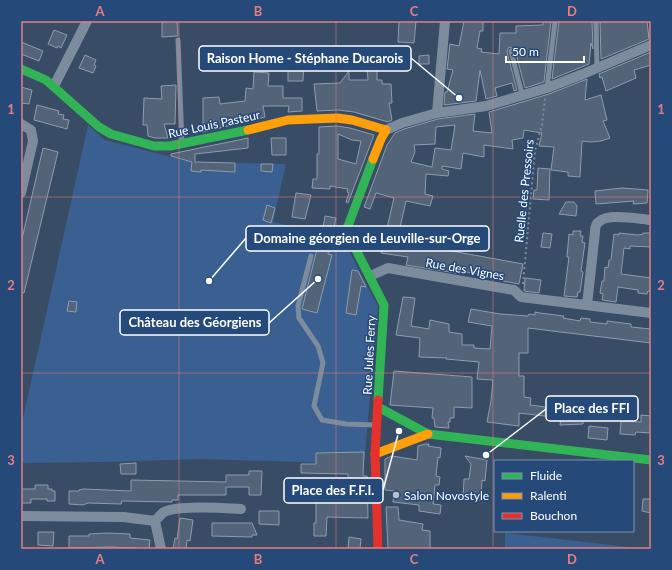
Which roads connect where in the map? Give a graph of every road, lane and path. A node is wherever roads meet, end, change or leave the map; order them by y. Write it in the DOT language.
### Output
graph roads {
  1 [pos="87,21"];
  2 [pos="445,21"];
  3 [pos="596,21"];
  4 [pos="555,22"];
  5 [pos="178,40"];
  6 [pos="651,45"];
  7 [pos="511,51"];
  8 [pos="597,68"];
  9 [pos="21,69"];
  10 [pos="54,86"];
  11 [pos="547,88"];
  12 [pos="522,94"];
  13 [pos="437,113"];
  14 [pos="21,124"];
  15 [pos="386,130"];
  16 [pos="182,144"];
  17 [pos="21,193"];
  18 [pos="651,220"];
  19 [pos="311,256"];
  20 [pos="370,276"];
  21 [pos="521,298"];
  22 [pos="587,305"];
  23 [pos="651,313"];
  24 [pos="378,407"];
  25 [pos="377,425"];
  26 [pos="428,434"];
  27 [pos="375,454"];
  28 [pos="651,460"];
  29 [pos="240,509"];
  30 [pos="21,516"];
  31 [pos="155,521"];
  32 [pos="161,549"];
  33 [pos="378,549"];
  1 -- 10 [label="street"];
  2 -- 13 [label="street"];
  3 -- 8 [label="lane"];
  4 -- 11 [label="lane"];
  5 -- 16 [label="lane"];
  6 -- 8 [label="street"];
  7 -- 12 [label="lane"];
  8 -- 11 [label="street"];
  9 -- 10 [label="street, Rue Louis Pasteur"];
  10 -- 16 [label="street, Rue Louis Pasteur"];
  11 -- 12 [label="street"];
  11 -- 21 [label="path, Ruelle des Pressoirs"];
  12 -- 13 [label="street"];
  13 -- 15 [label="street"];
  14 -- 17 [label="street"];
  15 -- 16 [label="street, Rue Louis Pasteur"];
  15 -- 20 [label="street, Rue Jules Ferry"];
  18 -- 22 [label="street"];
  19 -- 25 [label="lane"];
  20 -- 21 [label="street, Rue des Vignes"];
  20 -- 24 [label="street, Rue Jules Ferry"];
  21 -- 22 [label="street, Rue des Vignes"];
  22 -- 23 [label="street, Rue des Vignes"];
  24 -- 25 [label="street, Rue Jules Ferry"];
  24 -- 26 [label="street"];
  25 -- 27 [label="street, Rue Jules Ferry"];
  26 -- 27 [label="street"];
  26 -- 28 [label="street"];
  27 -- 33 [label="street, Rue Jules Ferry"];
  29 -- 31 [label="street"];
  30 -- 31 [label="street"];
  31 -- 32 [label="street"];
}
